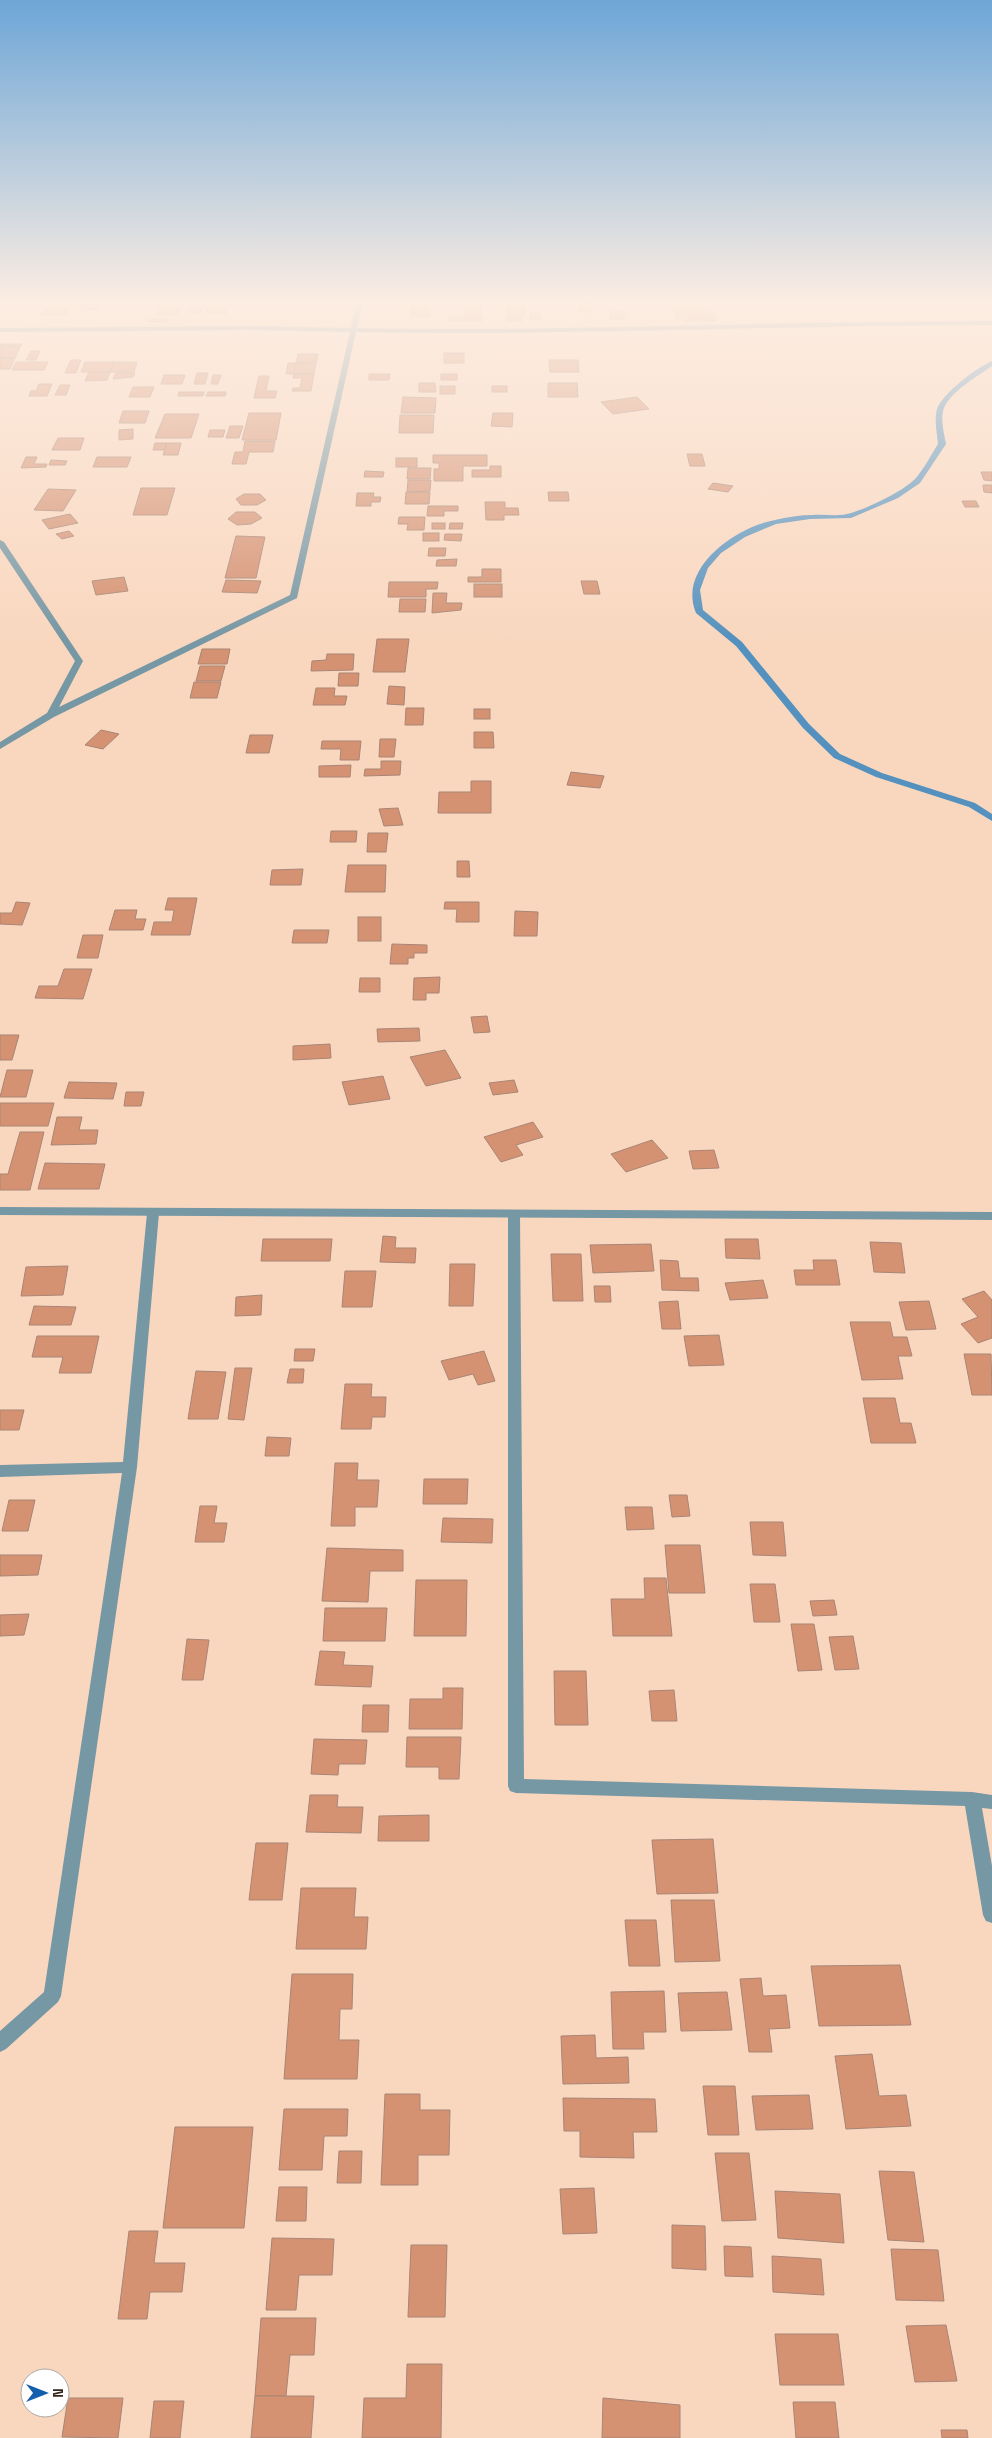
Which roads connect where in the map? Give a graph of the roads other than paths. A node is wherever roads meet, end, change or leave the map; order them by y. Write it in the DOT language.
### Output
graph roads {
  1 [pos="334,414"];
  2 [pos="0,542"];
  3 [pos="51,715"];
  4 [pos="0,746"];
  5 [pos="0,1211"];
  6 [pos="153,1213"];
  7 [pos="514,1214"];
  8 [pos="992,1216"];
  9 [pos="130,1468"];
  10 [pos="0,1471"];
  11 [pos="972,1799"];
  12 [pos="992,1802"];
  13 [pos="992,1915"];
  14 [pos="0,2043"];
  1 -- 3 [label="street"];
  2 -- 3 [label="street"];
  3 -- 4 [label="street"];
  5 -- 6 [label="street"];
  6 -- 7 [label="street"];
  6 -- 9 [label="street"];
  7 -- 8 [label="street"];
  7 -- 11 [label="street"];
  9 -- 10 [label="street"];
  9 -- 14 [label="street"];
  11 -- 12 [label="street"];
  11 -- 13 [label="street"];
}
